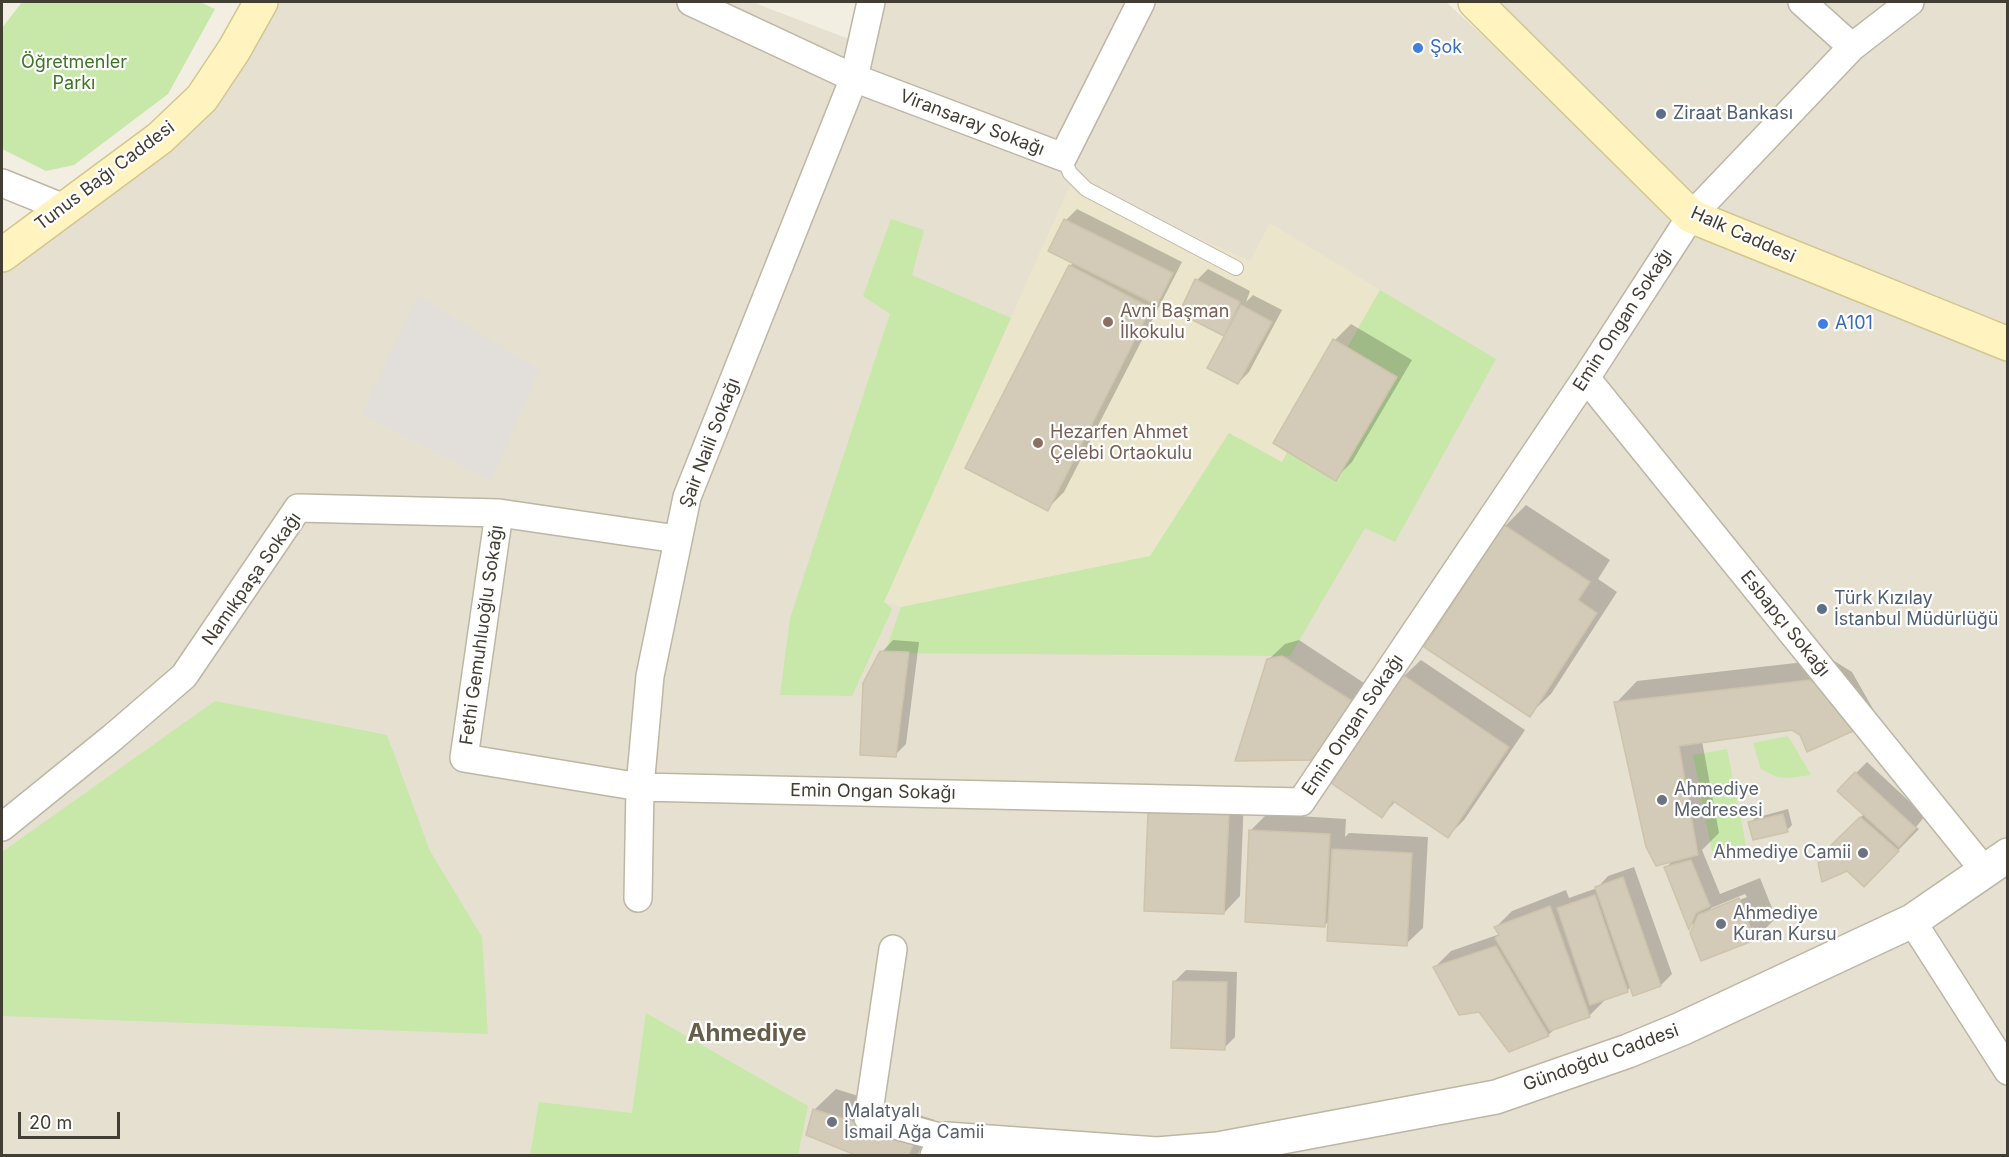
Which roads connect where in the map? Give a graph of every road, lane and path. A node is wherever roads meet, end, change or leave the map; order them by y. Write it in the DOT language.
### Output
graph roads {
  1 [pos="261,2"];
  2 [pos="691,2"];
  3 [pos="871,2"];
  4 [pos="1141,2"];
  5 [pos="1475,2"];
  6 [pos="1802,2"];
  7 [pos="1910,2"];
  8 [pos="1852,47"];
  9 [pos="854,78"];
  10 [pos="1063,157"];
  11 [pos="2,183"];
  12 [pos="64,208"];
  13 [pos="1691,216"];
  14 [pos="2,255"];
  15 [pos="1236,268"];
  16 [pos="2007,344"];
  17 [pos="1586,378"];
  18 [pos="499,513"];
  19 [pos="677,539"];
  20 [pos="640,787"];
  21 [pos="2,827"];
  22 [pos="1996,862"];
  23 [pos="638,898"];
  24 [pos="1912,921"];
  25 [pos="893,949"];
  26 [pos="2007,1071"];
  27 [pos="942,1147"];
  28 [pos="1157,1155"];
  1 -- 12 [label="main road, Tunus Bağı Caddesi"];
  2 -- 9 [label="street, Viransaray Sokağı"];
  3 -- 9 [label="street, Şair Naili Sokağı"];
  4 -- 10 [label="street, Viransaray Sokağı"];
  5 -- 13 [label="main road, Halk Caddesi"];
  6 -- 8 [label="street"];
  7 -- 8 [label="street, Emin Ongan Sokağı"];
  8 -- 13 [label="street, Emin Ongan Sokağı"];
  9 -- 10 [label="street, Viransaray Sokağı"];
  9 -- 19 [label="street, Şair Naili Sokağı"];
  10 -- 15 [label="lane"];
  11 -- 12 [label="street"];
  12 -- 14 [label="main road, Tunus Bağı Caddesi"];
  13 -- 16 [label="main road, Halk Caddesi"];
  13 -- 17 [label="street, Emin Ongan Sokağı"];
  17 -- 20 [label="street, Emin Ongan Sokağı"];
  17 -- 22 [label="street, Esbapçı Sokağı"];
  18 -- 19 [label="street, Namıkpaşa Sokağı"];
  18 -- 20 [label="street, Fethi Gemuhluoğlu Sokağı"];
  18 -- 21 [label="street, Namıkpaşa Sokağı"];
  19 -- 20 [label="street, Şair Naili Sokağı"];
  20 -- 23 [label="street, Şair Naili Sokağı"];
  22 -- 24 [label="street, Gündoğdu Caddesi"];
  24 -- 26 [label="street"];
  24 -- 28 [label="street, Gündoğdu Caddesi"];
  25 -- 27 [label="street"];
  27 -- 28 [label="street"];
}
